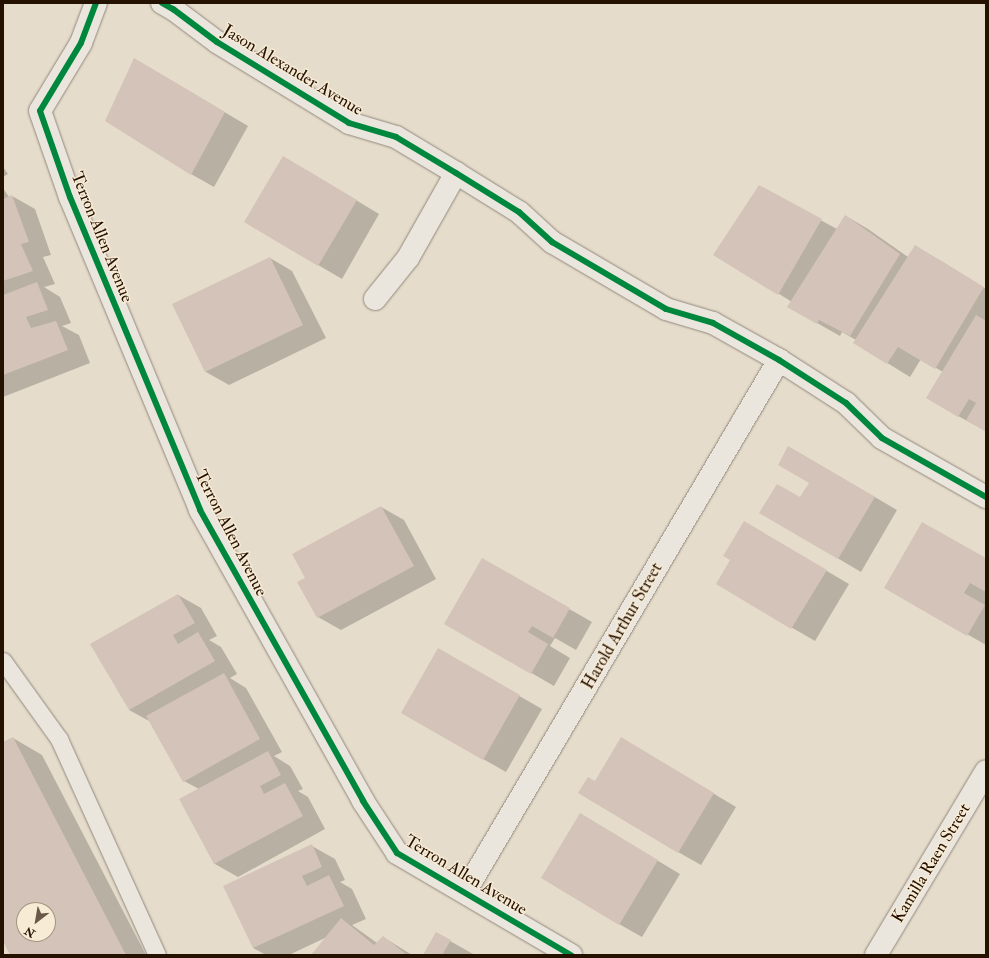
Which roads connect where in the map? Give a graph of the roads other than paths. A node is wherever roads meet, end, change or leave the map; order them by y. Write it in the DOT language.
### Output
graph roads {
  1 [pos="96,3"];
  2 [pos="162,3"];
  3 [pos="456,173"];
  4 [pos="375,299"];
  5 [pos="779,360"];
  6 [pos="986,497"];
  7 [pos="3,661"];
  8 [pos="986,772"];
  9 [pos="465,892"];
  10 [pos="157,955"];
  11 [pos="571,955"];
  12 [pos="876,955"];
  1 -- 9 [label="street, Terron Allen Avenue"];
  2 -- 3 [label="street, Jason Alexander Avenue"];
  3 -- 4 [label="street"];
  3 -- 5 [label="street, Jason Alexander Avenue"];
  5 -- 6 [label="street, Jason Alexander Avenue"];
  5 -- 9 [label="street, Harold Arthur Street"];
  7 -- 10 [label="lane"];
  8 -- 12 [label="street, Kamilla Raen Street"];
  9 -- 11 [label="street, Terron Allen Avenue"];
}
